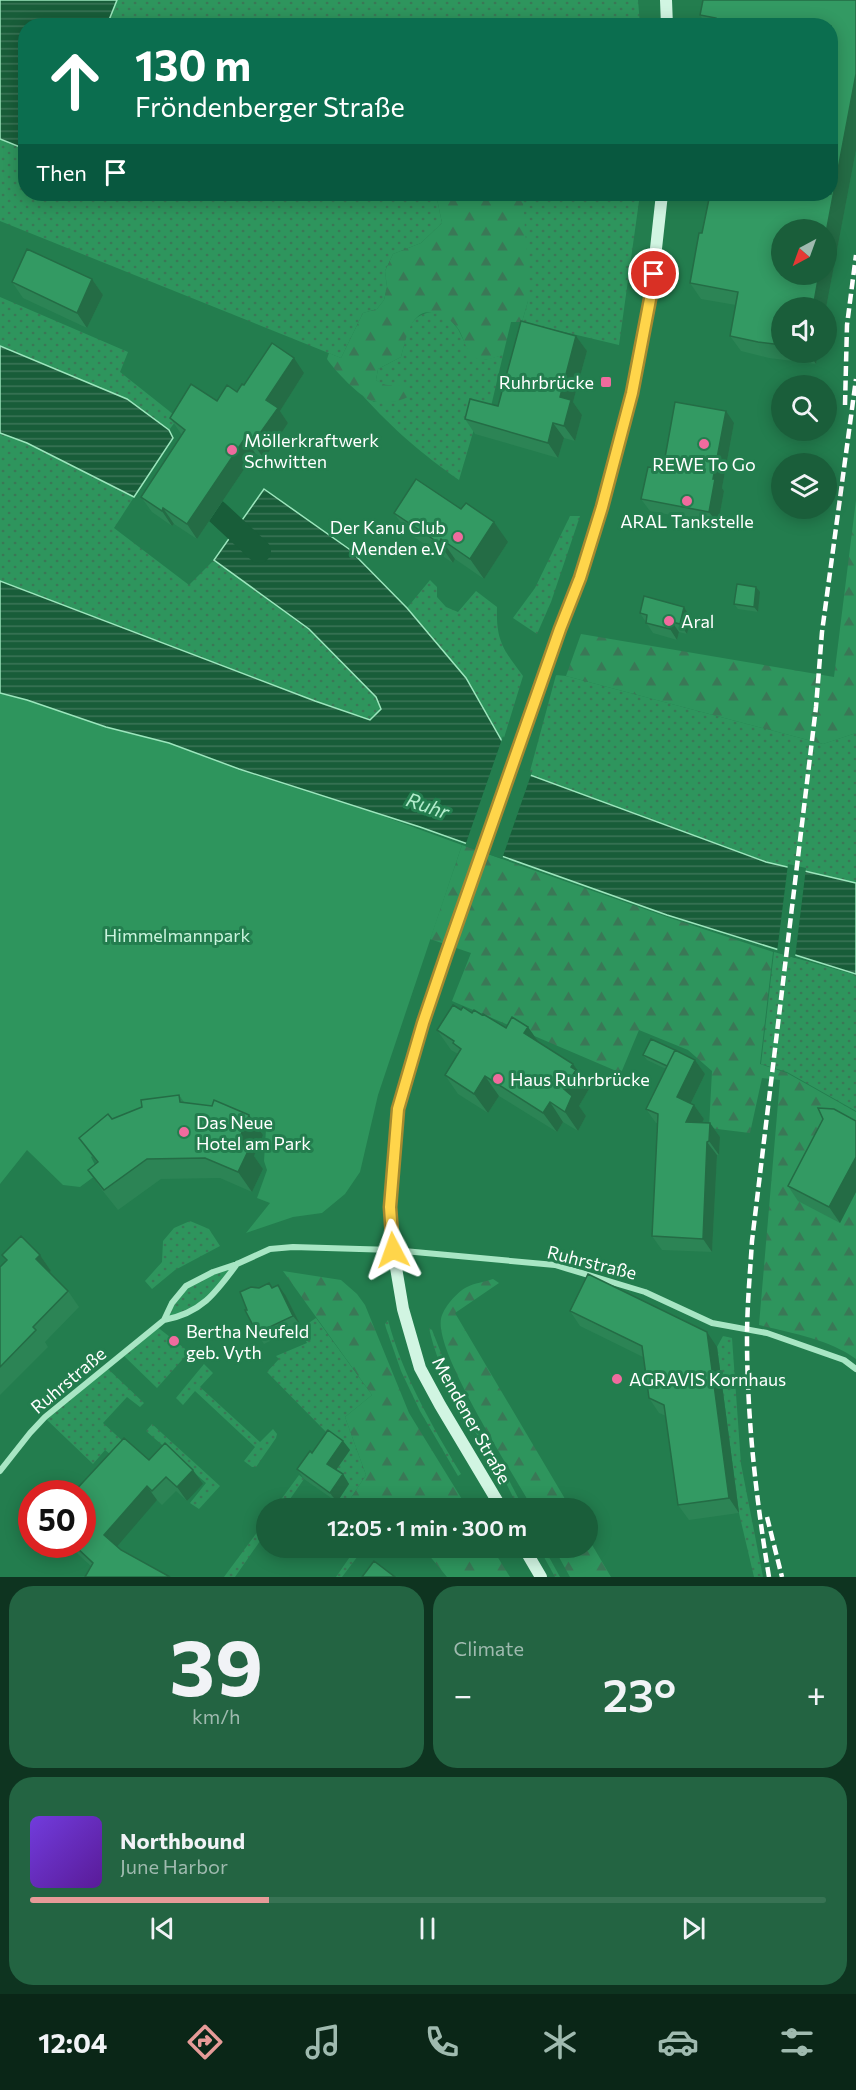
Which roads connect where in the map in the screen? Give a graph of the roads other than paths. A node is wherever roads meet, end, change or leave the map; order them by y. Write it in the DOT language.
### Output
graph roads {
  1 [pos="666,0"];
  2 [pos="667,18"];
  3 [pos="661,201"];
  4 [pos="393,1250"];
  5 [pos="237,1264"];
  6 [pos="164,1320"];
  7 [pos="856,1369"];
  8 [pos="0,1471"];
  9 [pos="495,1498"];
  10 [pos="530,1558"];
  11 [pos="541,1577"];
  1 -- 2 [label="main road"];
  3 -- 4 [label="main road, Mendener Straße"];
  4 -- 5 [label="street, Ruhrstraße"];
  4 -- 7 [label="street, Ruhrstraße"];
  4 -- 9 [label="main road, Mendener Straße"];
  5 -- 6 [label="street, Ruhrstraße"];
  5 -- 6 [label="street, Ruhrstraße"];
  6 -- 8 [label="street, Ruhrstraße"];
  10 -- 11 [label="main road"];
}
